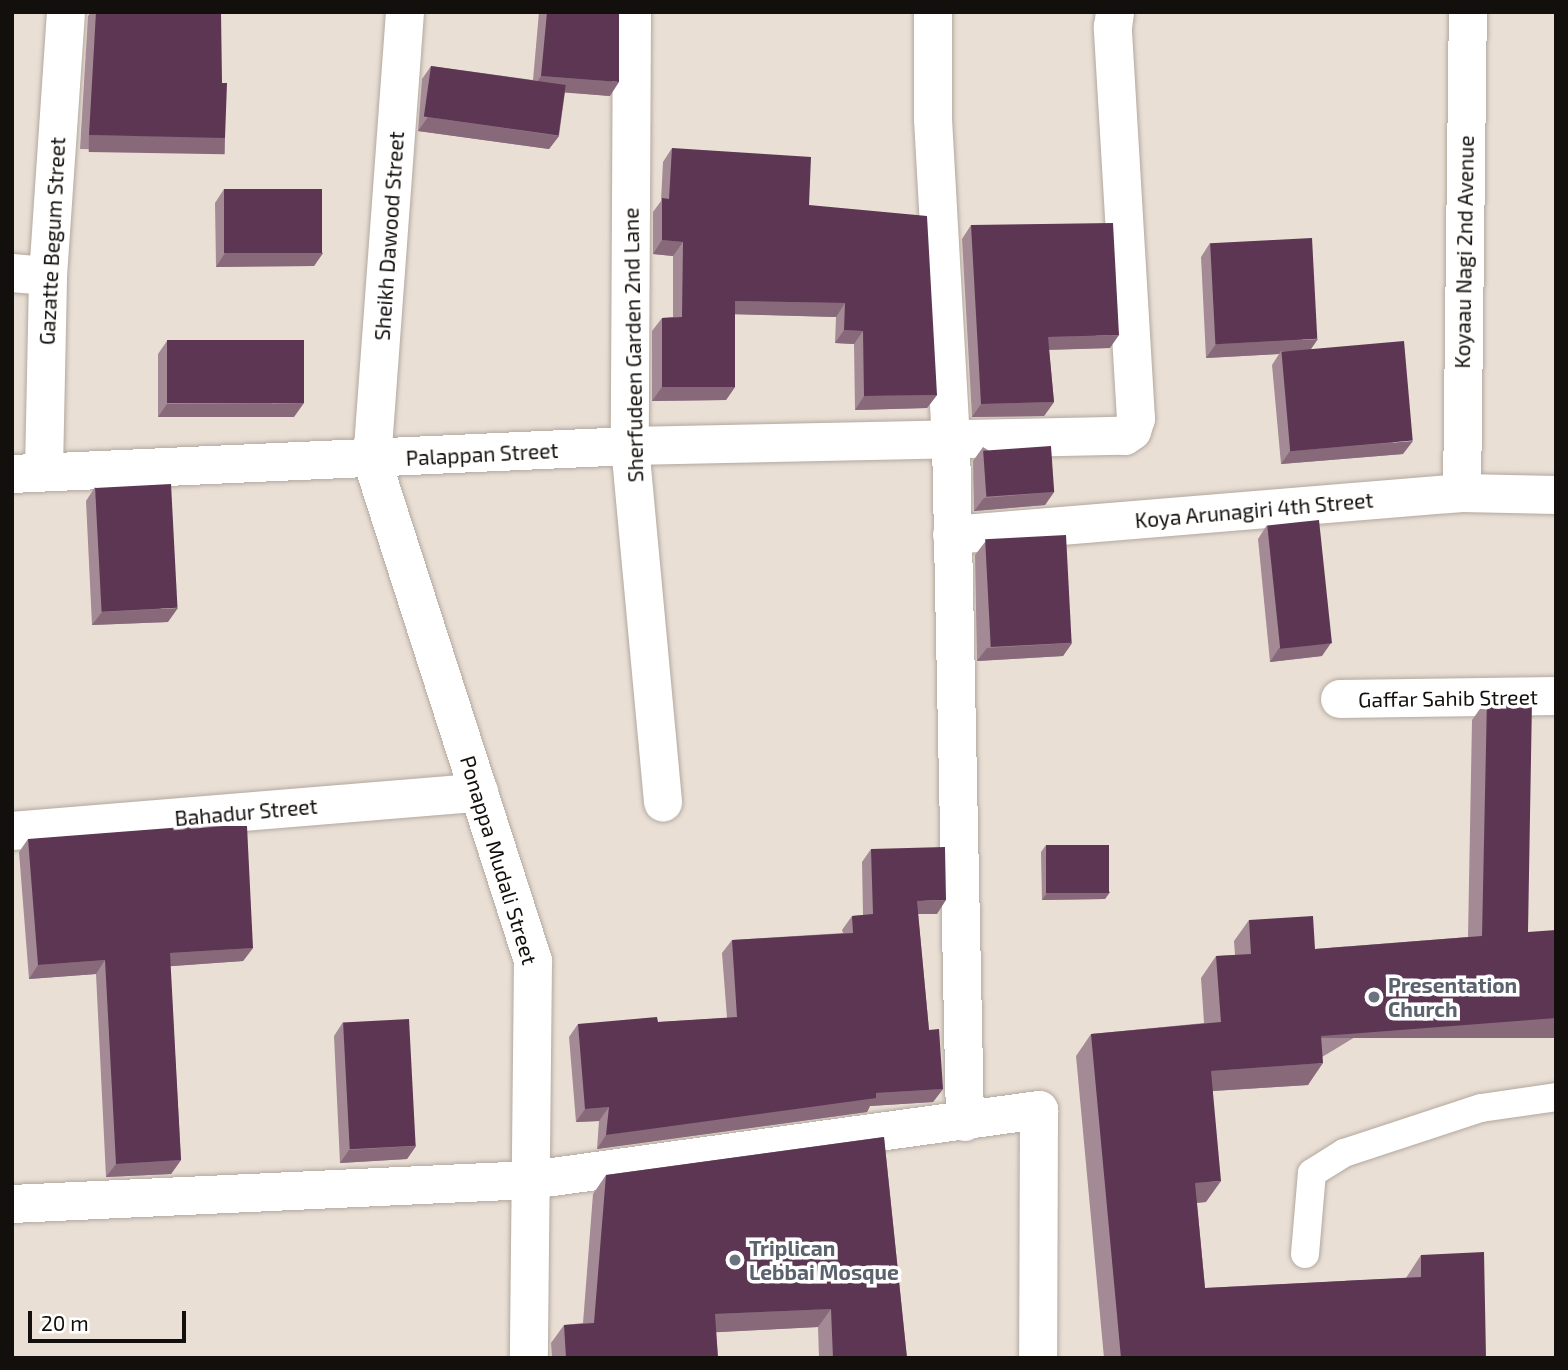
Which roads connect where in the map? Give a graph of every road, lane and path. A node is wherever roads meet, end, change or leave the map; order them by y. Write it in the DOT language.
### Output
graph roads {
  1 [pos="66,12"];
  2 [pos="405,12"];
  3 [pos="632,12"];
  4 [pos="933,12"];
  5 [pos="1115,12"];
  6 [pos="1468,12"];
  7 [pos="30,275"];
  8 [pos="951,440"];
  9 [pos="630,446"];
  10 [pos="372,460"];
  11 [pos="28,472"];
  12 [pos="1462,493"];
  13 [pos="1556,495"];
  14 [pos="952,535"];
  15 [pos="1556,696"];
  16 [pos="1340,699"];
  17 [pos="479,793"];
  18 [pos="663,802"];
  19 [pos="12,831"];
  20 [pos="1556,1097"];
  21 [pos="965,1122"];
  22 [pos="531,1180"];
  23 [pos="12,1204"];
  24 [pos="1305,1254"];
  25 [pos="529,1358"];
  26 [pos="1038,1358"];
  1 -- 7 [label="street, Gazatte Begum Street"];
  2 -- 10 [label="street, Sheikh Dawood Street"];
  3 -- 9 [label="street, Sherfudeen Garden 2nd Lane"];
  4 -- 8 [label="street"];
  5 -- 8 [label="street, Palappan Street"];
  6 -- 12 [label="street, Koyaau Nagi 2nd Avenue"];
  7 -- 11 [label="street, Gazatte Begum Street"];
  8 -- 9 [label="street, Palappan Street"];
  8 -- 14 [label="street"];
  9 -- 10 [label="street, Palappan Street"];
  9 -- 18 [label="street, Sherfudeen Garden 2nd Lane"];
  10 -- 11 [label="street, Palappan Street"];
  10 -- 17 [label="street, Ponappa Mudali Street"];
  12 -- 13 [label="street, Koya Arunagiri 4th Street"];
  12 -- 14 [label="street, Koya Arunagiri 4th Street"];
  14 -- 21 [label="street"];
  15 -- 16 [label="street, Gaffar Sahib Street"];
  17 -- 19 [label="street, Bahadur Street"];
  17 -- 22 [label="street, Ponappa Mudali Street"];
  20 -- 24 [label="lane"];
  21 -- 22 [label="street"];
  21 -- 26 [label="street"];
  22 -- 23 [label="street"];
  22 -- 25 [label="street, Ponappa Mudali Street"];
}
